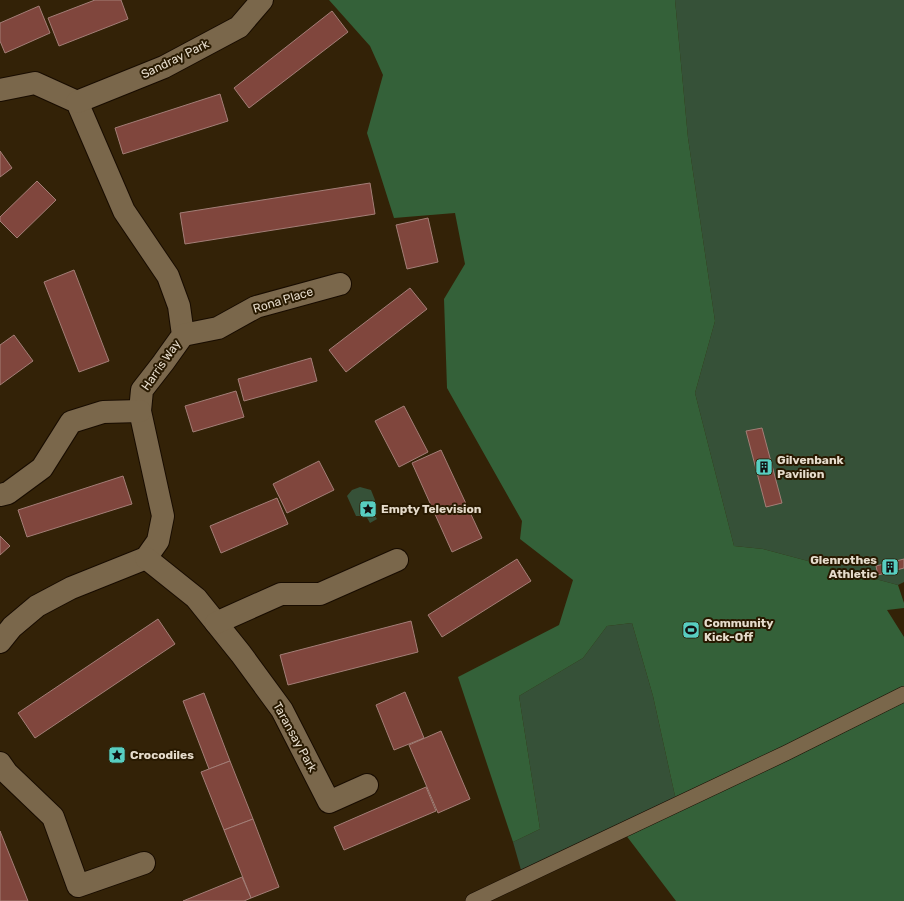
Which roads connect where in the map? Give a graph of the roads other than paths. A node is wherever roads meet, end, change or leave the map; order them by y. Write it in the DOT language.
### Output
graph roads {
  1 [pos="262,0"];
  2 [pos="0,90"];
  3 [pos="77,102"];
  4 [pos="340,284"];
  5 [pos="183,335"];
  6 [pos="140,411"];
  7 [pos="0,495"];
  8 [pos="146,558"];
  9 [pos="397,560"];
  10 [pos="216,623"];
  11 [pos="0,642"];
  12 [pos="904,694"];
  13 [pos="0,763"];
  14 [pos="367,785"];
  15 [pos="144,863"];
  16 [pos="473,901"];
  1 -- 3 [label="street, Sandray Park"];
  2 -- 3 [label="street"];
  3 -- 5 [label="street, Harris Way"];
  4 -- 5 [label="street, Rona Place"];
  5 -- 6 [label="street, Harris Way"];
  6 -- 7 [label="street"];
  6 -- 8 [label="street, Harris Way"];
  8 -- 10 [label="street, Taransay Park"];
  8 -- 11 [label="street"];
  9 -- 10 [label="street"];
  10 -- 14 [label="street, Taransay Park"];
  12 -- 16 [label="lane"];
  13 -- 15 [label="street"];
}
